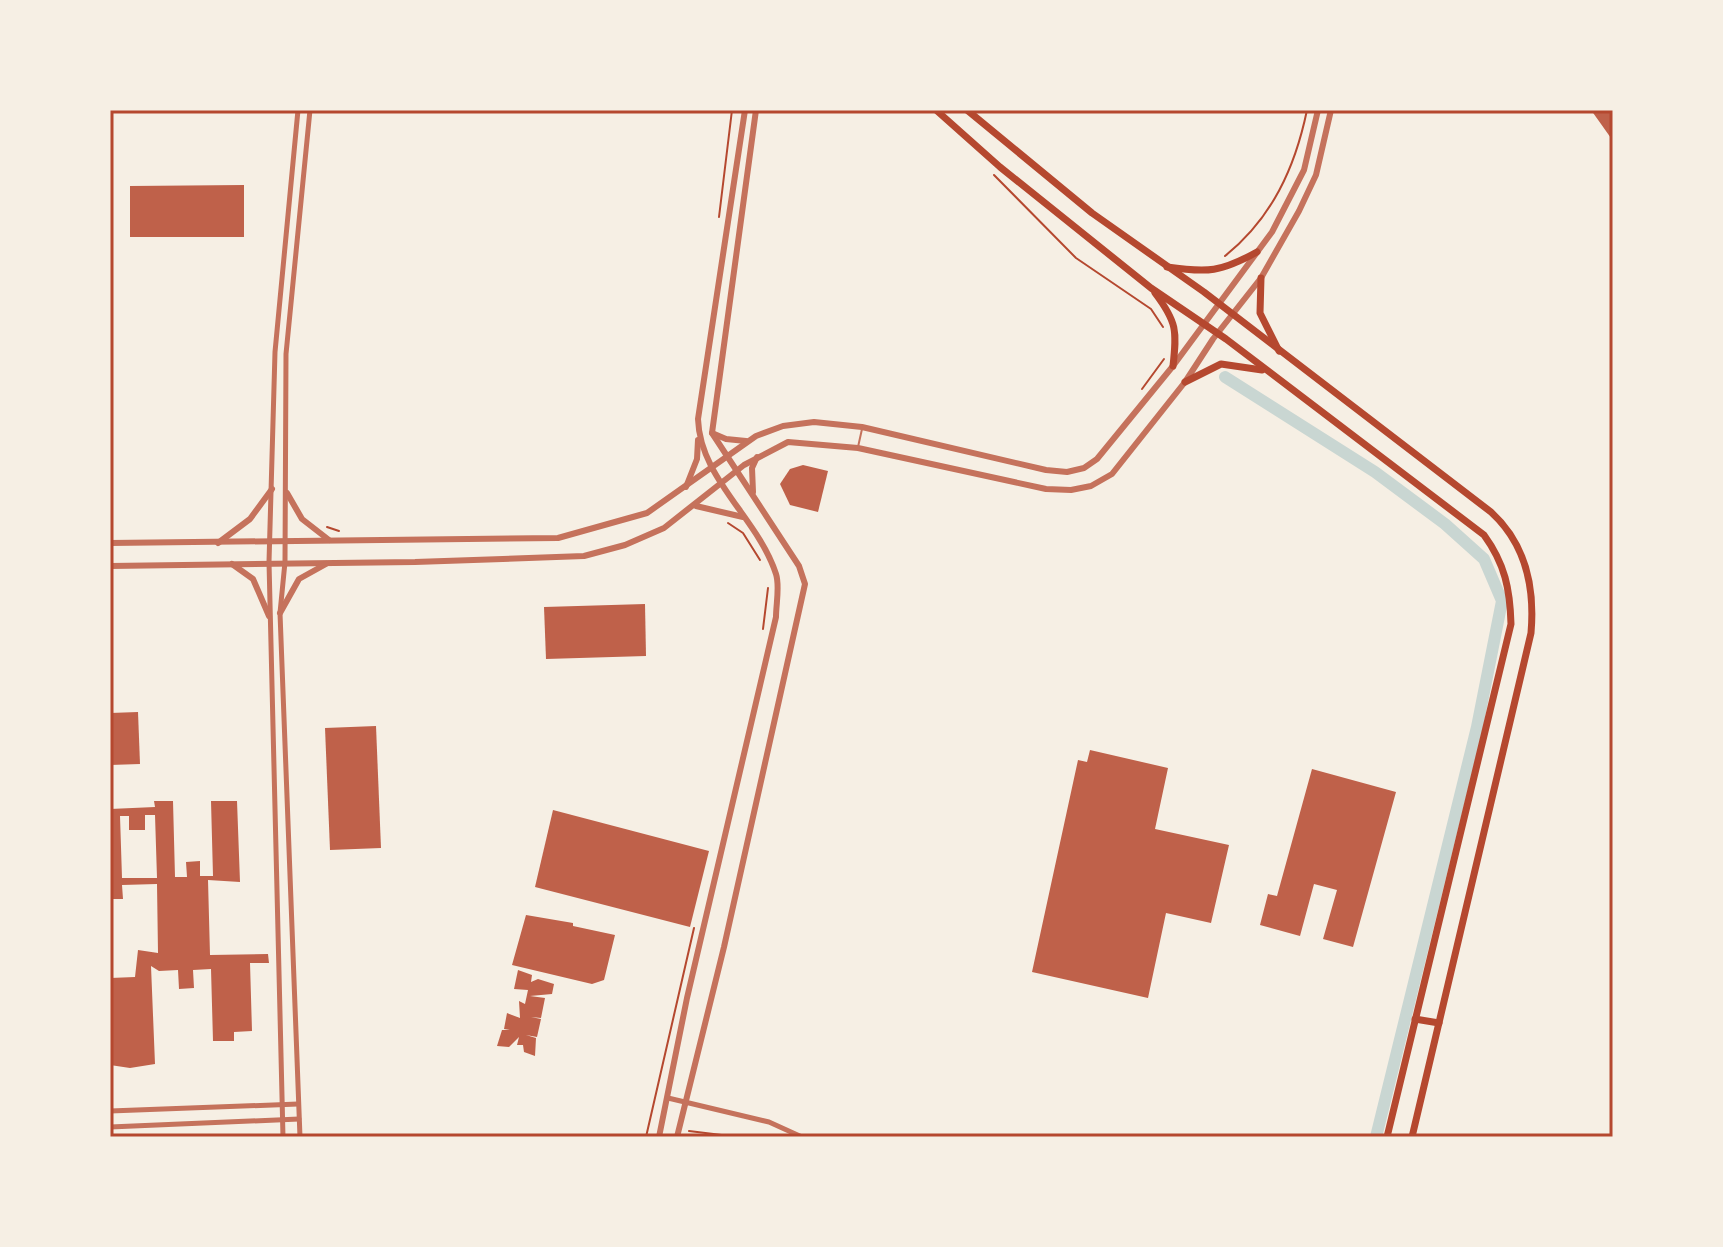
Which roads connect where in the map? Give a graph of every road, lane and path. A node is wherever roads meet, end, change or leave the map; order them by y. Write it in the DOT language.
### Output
graph roads {
  1 [pos="298,110"];
  2 [pos="310,110"];
  3 [pos="732,110"];
  4 [pos="745,110"];
  5 [pos="756,110"];
  6 [pos="936,110"];
  7 [pos="967,110"];
  8 [pos="1307,110"];
  9 [pos="1318,110"];
  10 [pos="1331,110"];
  11 [pos="994,175"];
  12 [pos="719,220"];
  13 [pos="1257,252"];
  14 [pos="1165,266"];
  15 [pos="1216,271"];
  16 [pos="1261,278"];
  17 [pos="1151,288"];
  18 [pos="1218,304"];
  19 [pos="1232,316"];
  20 [pos="1205,323"];
  21 [pos="1218,333"];
  22 [pos="1169,336"];
  23 [pos="1280,353"];
  24 [pos="1166,355"];
  25 [pos="1173,366"];
  26 [pos="1268,371"];
  27 [pos="1185,382"];
  28 [pos="1142,388"];
  29 [pos="862,427"];
  30 [pos="712,433"];
  31 [pos="699,437"];
  32 [pos="749,441"];
  33 [pos="858,448"];
  34 [pos="758,456"];
  35 [pos="727,458"];
  36 [pos="713,469"];
  37 [pos="736,472"];
  38 [pos="722,484"];
  39 [pos="272,489"];
  40 [pos="684,490"];
  41 [pos="287,493"];
  42 [pos="753,496"];
  43 [pos="696,506"];
  44 [pos="744,518"];
  45 [pos="723,520"];
  46 [pos="325,526"];
  47 [pos="345,533"];
  48 [pos="270,541"];
  49 [pos="286,541"];
  50 [pos="331,541"];
  51 [pos="110,543"];
  52 [pos="218,543"];
  53 [pos="269,562"];
  54 [pos="285,562"];
  55 [pos="330,562"];
  56 [pos="232,564"];
  57 [pos="110,566"];
  58 [pos="764,569"];
  59 [pos="769,579"];
  60 [pos="280,613"];
  61 [pos="269,616"];
  62 [pos="763,632"];
  63 [pos="1455,866"];
  64 [pos="1475,871"];
  65 [pos="696,919"];
  66 [pos="1415,1019"];
  67 [pos="1439,1023"];
  68 [pos="668,1098"];
  69 [pos="687,1102"];
  70 [pos="298,1104"];
  71 [pos="282,1105"];
  72 [pos="110,1111"];
  73 [pos="299,1119"];
  74 [pos="282,1120"];
  75 [pos="110,1127"];
  76 [pos="694,1132"];
  77 [pos="283,1137"];
  78 [pos="300,1137"];
  79 [pos="646,1137"];
  80 [pos="659,1137"];
  81 [pos="677,1137"];
  82 [pos="738,1137"];
  83 [pos="802,1137"];
  84 [pos="1387,1137"];
  85 [pos="1412,1137"];
  1 -- 39 [label="street"];
  2 -- 41 [label="street"];
  3 -- 12 [label="path"];
  4 -- 31 [label="street"];
  5 -- 30 [label="street"];
  6 -- 17 [label="main road"];
  7 -- 14 [label="main road"];
  8 -- 15 [label="path"];
  9 -- 13 [label="street"];
  10 -- 16 [label="street"];
  11 -- 22 [label="path"];
  13 -- 15 [label="main road"];
  13 -- 18 [label="street"];
  14 -- 15 [label="main road"];
  14 -- 18 [label="main road"];
  16 -- 19 [label="street"];
  16 -- 23 [label="main road"];
  17 -- 20 [label="main road"];
  17 -- 25 [label="main road"];
  18 -- 19 [label="main road"];
  18 -- 20 [label="street"];
  19 -- 21 [label="street"];
  19 -- 23 [label="main road"];
  20 -- 21 [label="main road"];
  20 -- 25 [label="street"];
  21 -- 26 [label="main road"];
  21 -- 27 [label="street"];
  23 -- 64 [label="main road"];
  24 -- 28 [label="path"];
  25 -- 29 [label="street"];
  26 -- 27 [label="main road"];
  26 -- 63 [label="main road"];
  27 -- 33 [label="street"];
  29 -- 32 [label="street"];
  29 -- 33 [label="lane"];
  30 -- 32 [label="street"];
  30 -- 35 [label="street"];
  31 -- 36 [label="street"];
  31 -- 40 [label="street"];
  32 -- 35 [label="street"];
  33 -- 34 [label="street"];
  34 -- 37 [label="street"];
  34 -- 42 [label="street"];
  35 -- 36 [label="street"];
  35 -- 37 [label="street"];
  36 -- 38 [label="street"];
  36 -- 40 [label="street"];
  37 -- 38 [label="street"];
  37 -- 42 [label="street"];
  38 -- 43 [label="street"];
  38 -- 44 [label="street"];
  39 -- 48 [label="street"];
  39 -- 52 [label="street"];
  40 -- 50 [label="street"];
  41 -- 49 [label="street"];
  41 -- 50 [label="street"];
  42 -- 69 [label="street"];
  43 -- 44 [label="street"];
  43 -- 55 [label="street"];
  44 -- 68 [label="street"];
  45 -- 58 [label="path"];
  46 -- 47 [label="path"];
  48 -- 49 [label="street"];
  48 -- 52 [label="street"];
  48 -- 53 [label="street"];
  49 -- 50 [label="street"];
  49 -- 54 [label="street"];
  51 -- 52 [label="street"];
  53 -- 54 [label="street"];
  53 -- 56 [label="street"];
  53 -- 61 [label="street"];
  54 -- 55 [label="street"];
  54 -- 60 [label="street"];
  55 -- 60 [label="street"];
  56 -- 57 [label="street"];
  56 -- 61 [label="street"];
  59 -- 62 [label="path"];
  60 -- 70 [label="street"];
  61 -- 71 [label="street"];
  63 -- 64 [label="main road"];
  63 -- 66 [label="main road"];
  64 -- 67 [label="main road"];
  65 -- 79 [label="path"];
  66 -- 67 [label="main road"];
  66 -- 84 [label="main road"];
  67 -- 85 [label="main road"];
  68 -- 69 [label="street"];
  68 -- 80 [label="street"];
  69 -- 81 [label="street"];
  69 -- 83 [label="street"];
  70 -- 71 [label="street"];
  70 -- 73 [label="street"];
  71 -- 72 [label="street"];
  71 -- 74 [label="street"];
  73 -- 74 [label="street"];
  73 -- 78 [label="street"];
  74 -- 75 [label="street"];
  74 -- 77 [label="street"];
  76 -- 82 [label="path"];
}
